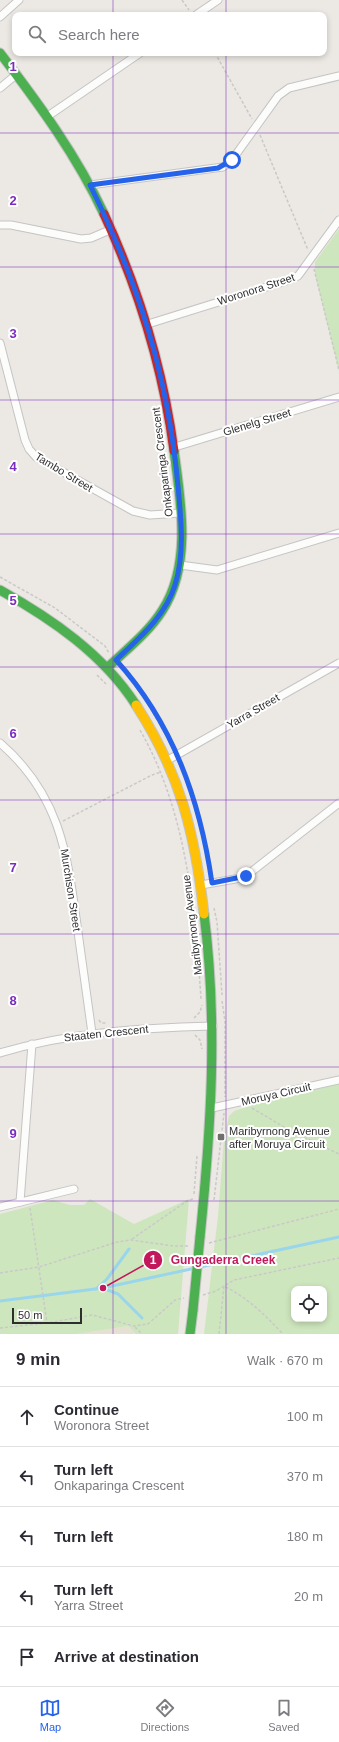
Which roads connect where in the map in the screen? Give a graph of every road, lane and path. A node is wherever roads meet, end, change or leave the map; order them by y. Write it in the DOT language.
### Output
graph roads {
  1 [pos="19,0"];
  2 [pos="182,0"];
  3 [pos="218,0"];
  4 [pos="192,12"];
  5 [pos="199,12"];
  6 [pos="0,17"];
  7 [pos="0,53"];
  8 [pos="136,56"];
  9 [pos="217,56"];
  10 [pos="17,74"];
  11 [pos="339,76"];
  12 [pos="0,88"];
  13 [pos="48,116"];
  14 [pos="256,126"];
  15 [pos="90,185"];
  16 [pos="339,220"];
  17 [pos="0,225"];
  18 [pos="112,229"];
  19 [pos="312,259"];
  20 [pos="148,324"];
  21 [pos="0,343"];
  22 [pos="339,370"];
  23 [pos="339,397"];
  24 [pos="175,447"];
  25 [pos="181,513"];
  26 [pos="339,533"];
  27 [pos="180,565"];
  28 [pos="0,577"];
  29 [pos="0,590"];
  30 [pos="108,652"];
  31 [pos="114,656"];
  32 [pos="339,663"];
  33 [pos="107,668"];
  34 [pos="95,673"];
  35 [pos="109,687"];
  36 [pos="137,726"];
  37 [pos="0,743"];
  38 [pos="177,754"];
  39 [pos="168,760"];
  40 [pos="182,766"];
  41 [pos="172,770"];
  42 [pos="160,772"];
  43 [pos="339,803"];
  44 [pos="195,807"];
  45 [pos="57,824"];
  46 [pos="204,841"];
  47 [pos="212,883"];
  48 [pos="200,885"];
  49 [pos="214,906"];
  50 [pos="213,1026"];
  51 [pos="194,1027"];
  52 [pos="92,1033"];
  53 [pos="32,1044"];
  54 [pos="0,1053"];
  55 [pos="202,1054"];
  56 [pos="339,1080"];
  57 [pos="249,1107"];
  58 [pos="212,1108"];
  59 [pos="225,1110"];
  60 [pos="197,1152"];
  61 [pos="339,1154"];
  62 [pos="74,1189"];
  63 [pos="193,1199"];
  64 [pos="29,1200"];
  65 [pos="20,1202"];
  66 [pos="214,1204"];
  67 [pos="194,1205"];
  68 [pos="0,1207"];
  69 [pos="339,1209"];
  70 [pos="131,1240"];
  71 [pos="198,1241"];
  72 [pos="207,1244"];
  73 [pos="339,1258"];
  74 [pos="39,1267"];
  75 [pos="0,1273"];
  76 [pos="224,1286"];
  77 [pos="197,1296"];
  78 [pos="190,1297"];
  79 [pos="47,1323"];
  80 [pos="134,1326"];
  81 [pos="0,1328"];
  82 [pos="142,1334"];
  83 [pos="190,1334"];
  84 [pos="219,1334"];
  85 [pos="283,1334"];
  1 -- 6 [label="street"];
  2 -- 4 [label="path"];
  3 -- 5 [label="street"];
  7 -- 10 [label="street, Onkaparinga Crescent"];
  8 -- 13 [label="street"];
  9 -- 14 [label="path"];
  10 -- 12 [label="street"];
  10 -- 13 [label="street, Onkaparinga Crescent"];
  11 -- 14 [label="street"];
  13 -- 15 [label="street, Onkaparinga Crescent"];
  14 -- 15 [label="street"];
  14 -- 19 [label="path"];
  15 -- 18 [label="street, Onkaparinga Crescent"];
  16 -- 19 [label="street, Woronora Street"];
  17 -- 18 [label="street"];
  18 -- 20 [label="street, Onkaparinga Crescent"];
  19 -- 20 [label="street, Woronora Street"];
  19 -- 22 [label="path"];
  20 -- 24 [label="street, Onkaparinga Crescent"];
  21 -- 25 [label="street, Tambo Street"];
  23 -- 24 [label="street, Glenelg Street"];
  24 -- 25 [label="street, Onkaparinga Crescent"];
  25 -- 27 [label="street, Onkaparinga Crescent"];
  26 -- 27 [label="street"];
  27 -- 31 [label="street, Onkaparinga Crescent"];
  28 -- 30 [label="path"];
  29 -- 33 [label="street, Maribyrnong Avenue"];
  30 -- 31 [label="path"];
  30 -- 31 [label="path"];
  31 -- 33 [label="street, Onkaparinga Crescent"];
  31 -- 38 [label="path"];
  32 -- 38 [label="street, Yarra Street"];
  33 -- 39 [label="street, Maribyrnong Avenue"];
  34 -- 35 [label="path"];
  36 -- 42 [label="path"];
  37 -- 45 [label="street, Murchison Street"];
  38 -- 39 [label="street, Yarra Street"];
  38 -- 40 [label="path"];
  39 -- 41 [label="street, Maribyrnong Avenue"];
  40 -- 41 [label="path"];
  40 -- 44 [label="path"];
  41 -- 42 [label="path"];
  41 -- 48 [label="street, Maribyrnong Avenue"];
  42 -- 45 [label="path"];
  42 -- 51 [label="path"];
  43 -- 47 [label="street"];
  45 -- 52 [label="street, Murchison Street"];
  46 -- 47 [label="path"];
  47 -- 48 [label="street"];
  48 -- 50 [label="street, Maribyrnong Avenue"];
  49 -- 59 [label="path"];
  50 -- 51 [label="street, Staaten Crescent"];
  50 -- 58 [label="street, Maribyrnong Avenue"];
  51 -- 52 [label="street, Staaten Crescent"];
  51 -- 55 [label="path"];
  52 -- 53 [label="street, Staaten Crescent"];
  53 -- 54 [label="street, Staaten Crescent"];
  53 -- 65 [label="street"];
  56 -- 59 [label="street, Moruya Circuit"];
  57 -- 61 [label="path"];
  58 -- 59 [label="street, Moruya Circuit"];
  58 -- 71 [label="street, Maribyrnong Avenue"];
  59 -- 66 [label="path"];
  60 -- 63 [label="path"];
  62 -- 64 [label="street"];
  63 -- 67 [label="path"];
  63 -- 70 [label="path"];
  64 -- 65 [label="street"];
  64 -- 74 [label="path"];
  65 -- 68 [label="street"];
  69 -- 72 [label="path"];
  70 -- 71 [label="path"];
  70 -- 74 [label="path"];
  71 -- 83 [label="street, Maribyrnong Avenue, bridge"];
  73 -- 76 [label="path"];
  74 -- 75 [label="path"];
  74 -- 79 [label="path"];
  76 -- 77 [label="path"];
  76 -- 84 [label="path"];
  76 -- 85 [label="path"];
  78 -- 80 [label="path"];
  79 -- 80 [label="path"];
  79 -- 81 [label="path"];
  80 -- 82 [label="path"];
}
